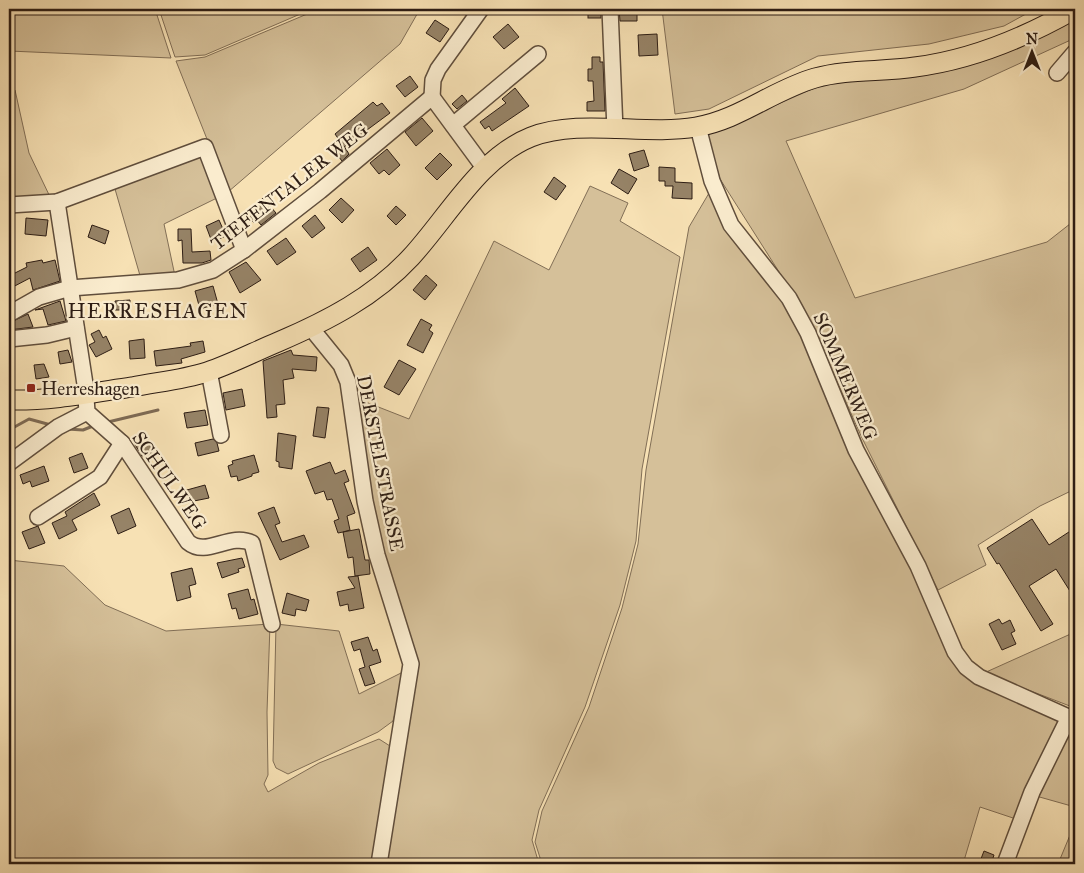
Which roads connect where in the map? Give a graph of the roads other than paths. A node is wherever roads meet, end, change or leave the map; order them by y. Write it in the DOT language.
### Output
graph roads {
  1 [pos="481,9"];
  2 [pos="610,9"];
  3 [pos="1075,9"];
  4 [pos="1075,52"];
  5 [pos="538,54"];
  6 [pos="1058,73"];
  7 [pos="432,97"];
  8 [pos="453,125"];
  9 [pos="698,127"];
  10 [pos="615,130"];
  11 [pos="485,169"];
  12 [pos="57,202"];
  13 [pos="9,205"];
  14 [pos="244,250"];
  15 [pos="70,288"];
  16 [pos="9,314"];
  17 [pos="76,328"];
  18 [pos="311,328"];
  19 [pos="9,340"];
  20 [pos="209,371"];
  21 [pos="10,398"];
  22 [pos="86,404"];
  23 [pos="221,435"];
  24 [pos="122,443"];
  25 [pos="9,463"];
  26 [pos="38,516"];
  27 [pos="272,624"];
  28 [pos="1072,718"];
  29 [pos="379,864"];
  30 [pos="1005,864"];
  1 -- 7 [label="street"];
  2 -- 10 [label="street"];
  3 -- 9 [label="main road"];
  4 -- 6 [label="street"];
  5 -- 8 [label="street"];
  7 -- 8 [label="street"];
  7 -- 14 [label="street, TIEFENTALER WEG"];
  8 -- 11 [label="street"];
  9 -- 10 [label="main road"];
  9 -- 28 [label="street, SOMMERWEG"];
  10 -- 11 [label="main road"];
  11 -- 18 [label="main road"];
  12 -- 13 [label="street"];
  12 -- 14 [label="street"];
  12 -- 15 [label="street"];
  14 -- 15 [label="street, TIEFENTALER WEG"];
  15 -- 16 [label="street, TIEFENTALER WEG"];
  15 -- 17 [label="street"];
  17 -- 19 [label="street"];
  17 -- 22 [label="street"];
  18 -- 20 [label="main road"];
  18 -- 29 [label="street, DERSTELSTRASSE"];
  20 -- 22 [label="main road"];
  20 -- 23 [label="street"];
  21 -- 22 [label="main road"];
  22 -- 24 [label="street, SCHULWEG"];
  22 -- 25 [label="street"];
  24 -- 26 [label="street"];
  24 -- 27 [label="street, SCHULWEG"];
  28 -- 30 [label="street"];
}
